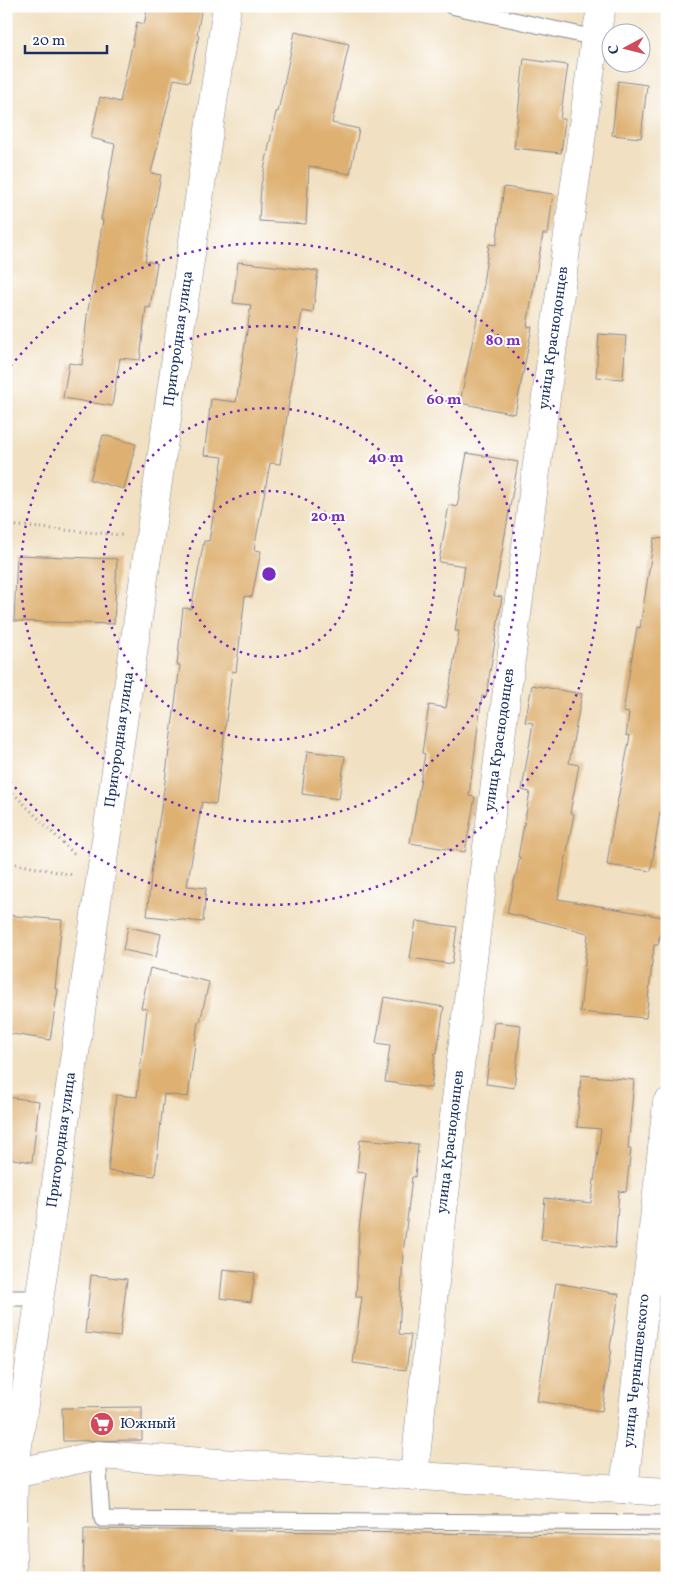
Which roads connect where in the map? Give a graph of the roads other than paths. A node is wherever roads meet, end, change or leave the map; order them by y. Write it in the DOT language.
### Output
graph roads {
  1 [pos="227,6"];
  2 [pos="451,6"];
  3 [pos="602,6"];
  4 [pos="595,38"];
  5 [pos="667,1103"];
  6 [pos="6,1298"];
  7 [pos="40,1298"];
  8 [pos="98,1455"];
  9 [pos="10,1473"];
  10 [pos="414,1476"];
  11 [pos="624,1489"];
  12 [pos="667,1492"];
  13 [pos="667,1523"];
  14 [pos="12,1578"];
  1 -- 7 [label="street, Пригородная улица"];
  2 -- 4 [label="lane"];
  3 -- 4 [label="street, улица Краснодонцев"];
  4 -- 10 [label="street, улица Краснодонцев"];
  5 -- 11 [label="street, улица Чернышевского"];
  6 -- 7 [label="lane"];
  7 -- 9 [label="street, Пригородная улица"];
  8 -- 9 [label="street"];
  8 -- 10 [label="street"];
  8 -- 13 [label="lane"];
  9 -- 14 [label="street, Пригородная улица"];
  10 -- 11 [label="street"];
  11 -- 12 [label="street"];
}
